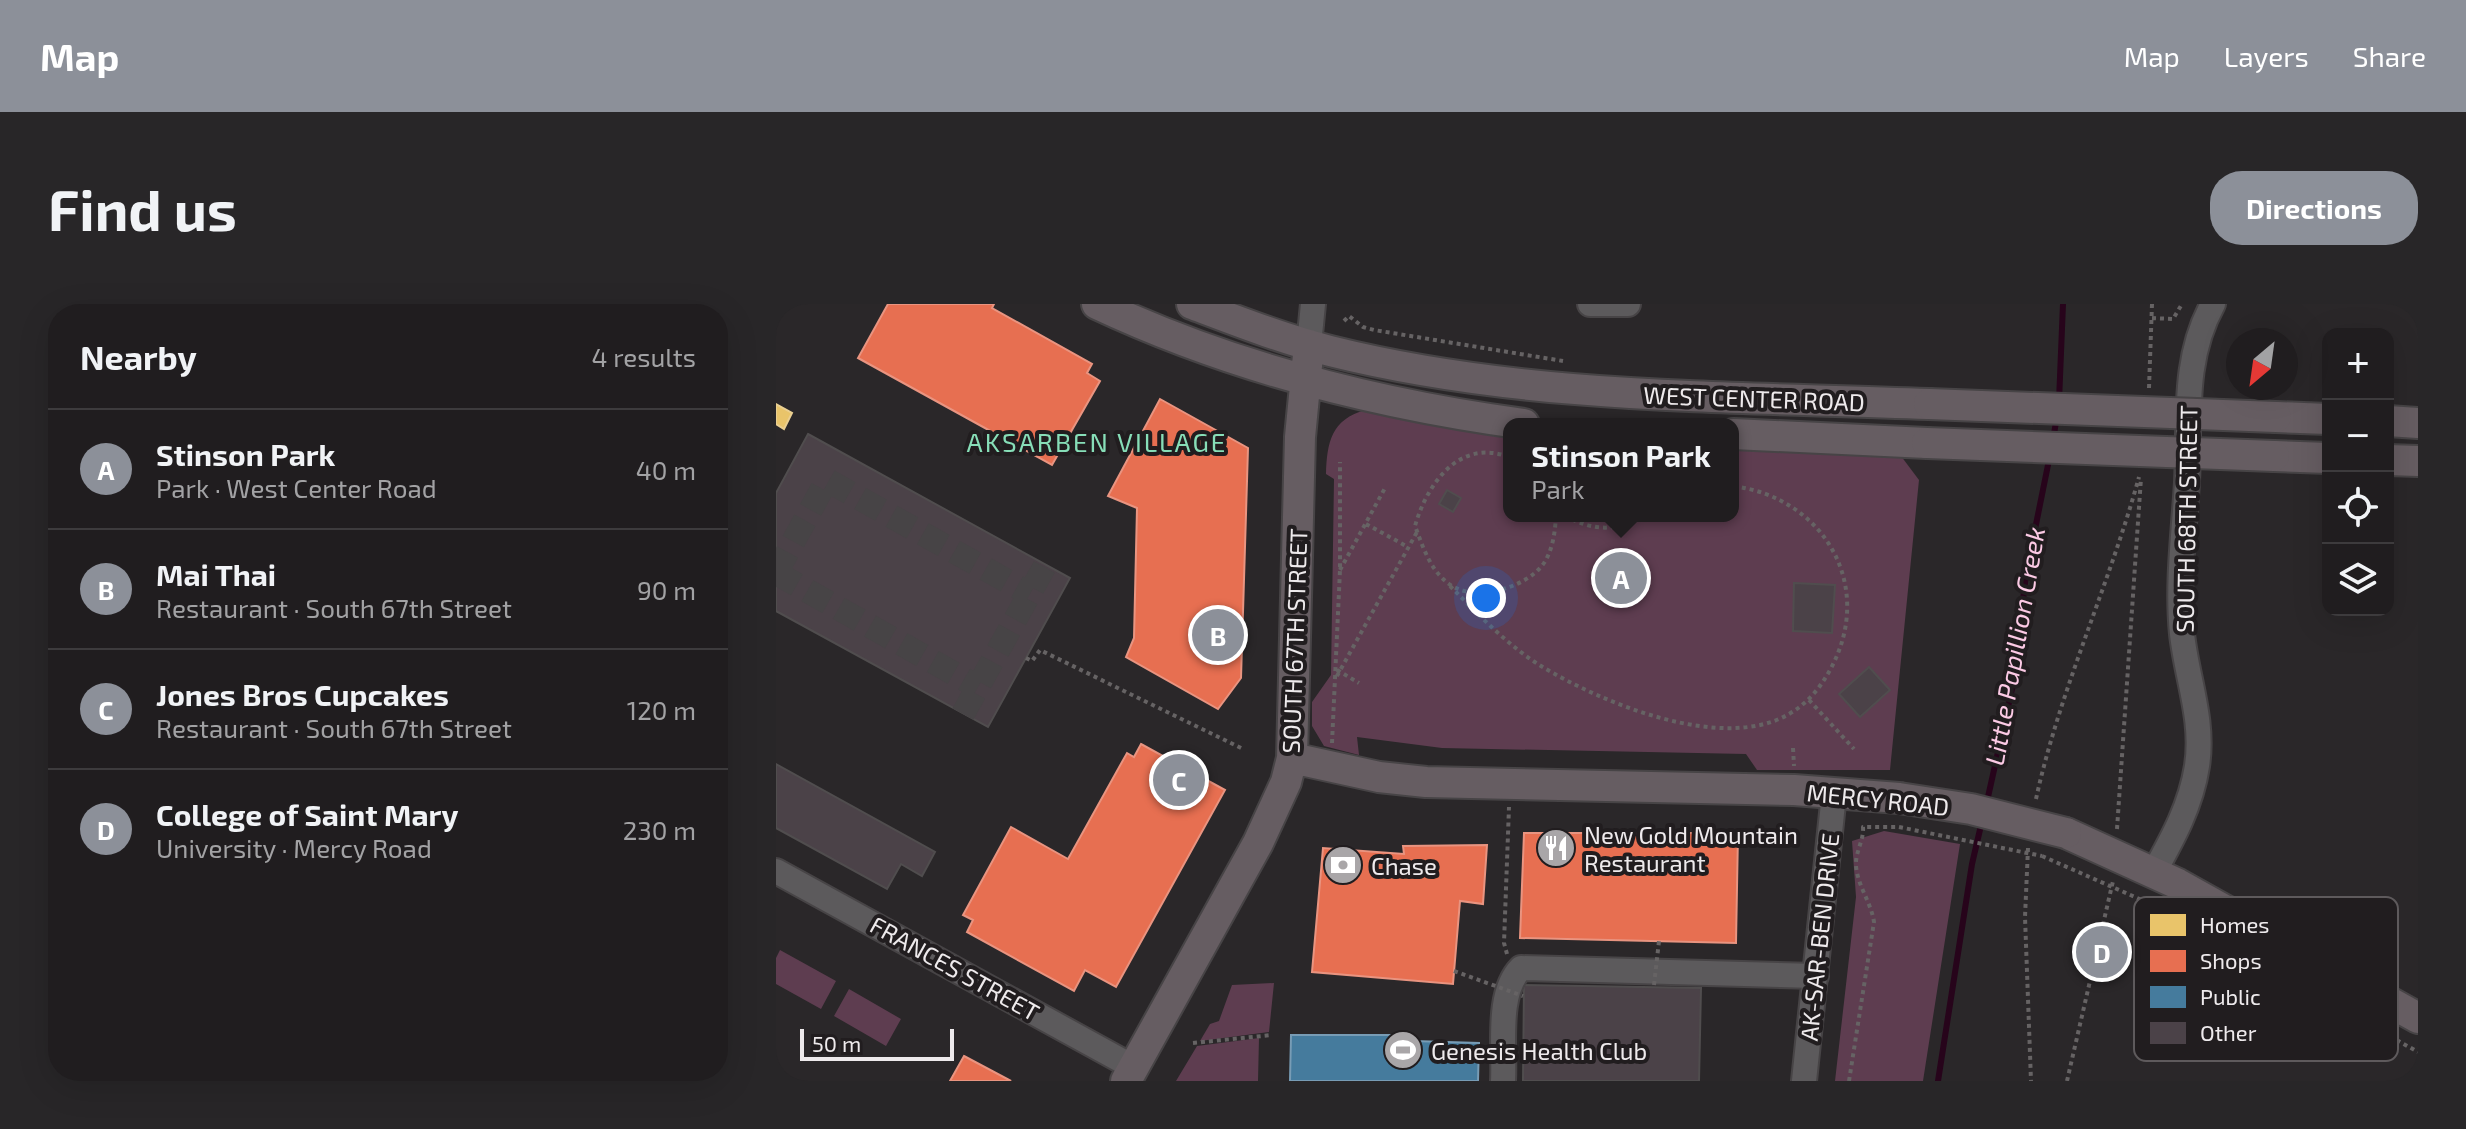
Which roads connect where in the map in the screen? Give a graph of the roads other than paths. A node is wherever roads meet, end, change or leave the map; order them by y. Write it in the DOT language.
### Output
graph roads {
  1 [pos="1097,304"];
  2 [pos="1192,304"];
  3 [pos="1313,304"];
  4 [pos="1590,304"];
  5 [pos="1628,304"];
  6 [pos="2213,304"];
  7 [pos="1309,345"];
  8 [pos="1305,382"];
  9 [pos="2322,419"];
  10 [pos="1503,421"];
  11 [pos="2394,421"];
  12 [pos="2418,423"];
  13 [pos="1739,434"];
  14 [pos="2322,458"];
  15 [pos="2394,460"];
  16 [pos="2418,461"];
  17 [pos="1292,758"];
  18 [pos="1834,794"];
  19 [pos="776,871"];
  20 [pos="2154,872"];
  21 [pos="2199,897"];
  22 [pos="1816,976"];
  23 [pos="2398,1007"];
  24 [pos="2418,1018"];
  25 [pos="1130,1074"];
  26 [pos="1503,1081"];
  27 [pos="1804,1081"];
  1 -- 8 [label="main road"];
  2 -- 7 [label="main road, WEST CENTER ROAD"];
  3 -- 7 [label="street, SOUTH 67TH STREET"];
  4 -- 5 [label="street"];
  6 -- 20 [label="street, SOUTH 68TH STREET"];
  7 -- 8 [label="main road, SOUTH 67TH STREET"];
  7 -- 9 [label="main road, WEST CENTER ROAD, bridge"];
  8 -- 10 [label="main road"];
  8 -- 17 [label="main road, SOUTH 67TH STREET"];
  11 -- 12 [label="main road"];
  13 -- 14 [label="main road, WEST CENTER ROAD, bridge"];
  15 -- 16 [label="main road"];
  17 -- 18 [label="main road, MERCY ROAD"];
  17 -- 25 [label="main road, SOUTH 67TH STREET"];
  18 -- 20 [label="main road, MERCY ROAD, bridge"];
  18 -- 22 [label="street, AK-SAR-BEN DRIVE"];
  19 -- 25 [label="street, FRANCES STREET"];
  20 -- 21 [label="main road, MERCY ROAD"];
  22 -- 26 [label="street"];
  22 -- 27 [label="street, AK-SAR-BEN DRIVE"];
  23 -- 24 [label="main road, MERCY ROAD"];
}
